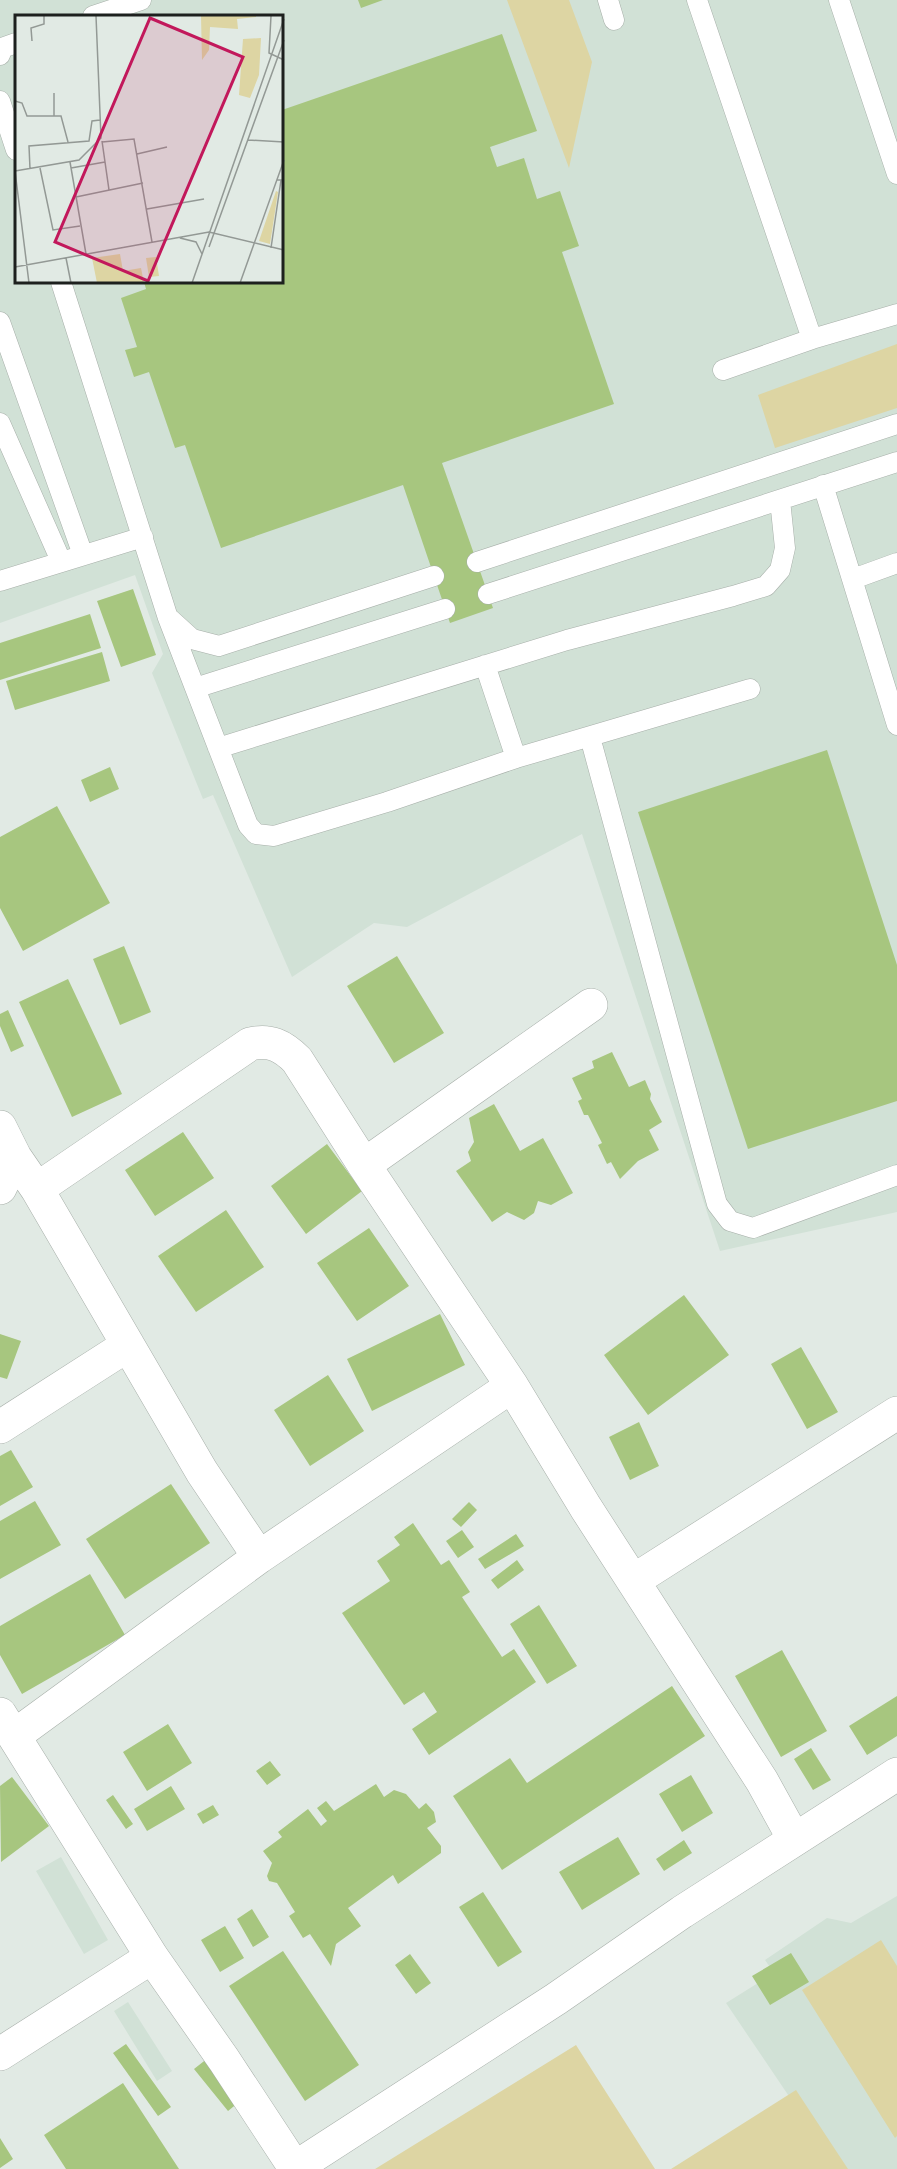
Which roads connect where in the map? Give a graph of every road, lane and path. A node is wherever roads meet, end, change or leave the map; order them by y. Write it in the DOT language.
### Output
graph roads {
  1 [pos="141,0"];
  2 [pos="608,0"];
  3 [pos="698,0"];
  4 [pos="839,0"];
  5 [pos="96,15"];
  6 [pos="614,20"];
  7 [pos="15,43"];
  8 [pos="0,55"];
  9 [pos="0,101"];
  10 [pos="15,147"];
  11 [pos="897,174"];
  12 [pos="62,284"];
  13 [pos="897,314"];
  14 [pos="0,322"];
  15 [pos="812,339"];
  16 [pos="723,370"];
  17 [pos="0,423"];
  18 [pos="897,424"];
  19 [pos="897,462"];
  20 [pos="823,485"];
  21 [pos="780,500"];
  22 [pos="143,537"];
  23 [pos="83,555"];
  24 [pos="61,561"];
  25 [pos="477,562"];
  26 [pos="897,563"];
  27 [pos="434,576"];
  28 [pos="853,579"];
  29 [pos="0,581"];
  30 [pos="488,594"];
  31 [pos="446,609"];
  32 [pos="168,618"];
  33 [pos="485,665"];
  34 [pos="890,677"];
  35 [pos="195,688"];
  36 [pos="750,688"];
  37 [pos="897,725"];
  38 [pos="590,737"];
  39 [pos="218,748"];
  40 [pos="516,758"];
  41 [pos="591,1005"];
  42 [pos="0,1127"];
  43 [pos="15,1157"];
  44 [pos="364,1165"];
  45 [pos="897,1175"];
  46 [pos="0,1188"];
  47 [pos="37,1189"];
  48 [pos="128,1345"];
  49 [pos="512,1386"];
  50 [pos="897,1413"];
  51 [pos="0,1427"];
  52 [pos="260,1557"];
  53 [pos="633,1581"];
  54 [pos="7,1725"];
  55 [pos="897,1774"];
  56 [pos="794,1839"];
  57 [pos="152,1957"];
  58 [pos="0,2054"];
  59 [pos="294,2168"];
  1 -- 5 [label="lane"];
  2 -- 6 [label="lane"];
  3 -- 15 [label="lane"];
  4 -- 11 [label="lane"];
  7 -- 8 [label="lane"];
  9 -- 10 [label="lane"];
  12 -- 22 [label="lane"];
  13 -- 15 [label="lane"];
  14 -- 23 [label="lane"];
  15 -- 16 [label="lane"];
  17 -- 24 [label="lane"];
  18 -- 25 [label="lane"];
  19 -- 20 [label="lane"];
  20 -- 21 [label="lane"];
  20 -- 28 [label="lane"];
  21 -- 30 [label="lane"];
  21 -- 33 [label="lane"];
  22 -- 23 [label="lane"];
  22 -- 32 [label="lane"];
  23 -- 24 [label="lane"];
  24 -- 29 [label="lane"];
  26 -- 28 [label="lane"];
  27 -- 32 [label="lane"];
  28 -- 34 [label="lane"];
  31 -- 35 [label="lane"];
  32 -- 35 [label="lane"];
  33 -- 39 [label="lane"];
  33 -- 40 [label="lane"];
  34 -- 37 [label="lane"];
  35 -- 39 [label="lane"];
  36 -- 38 [label="lane"];
  38 -- 40 [label="lane"];
  38 -- 45 [label="lane"];
  39 -- 40 [label="lane"];
  41 -- 44 [label="street"];
  42 -- 43 [label="street"];
  43 -- 46 [label="street"];
  43 -- 47 [label="street"];
  44 -- 47 [label="street"];
  44 -- 49 [label="street"];
  47 -- 48 [label="street"];
  48 -- 51 [label="street"];
  48 -- 52 [label="street"];
  49 -- 52 [label="street"];
  49 -- 53 [label="street"];
  50 -- 53 [label="street"];
  52 -- 54 [label="street"];
  53 -- 56 [label="street"];
  54 -- 57 [label="street"];
  55 -- 56 [label="street"];
  56 -- 59 [label="street"];
  57 -- 58 [label="street"];
  57 -- 59 [label="street"];
}
